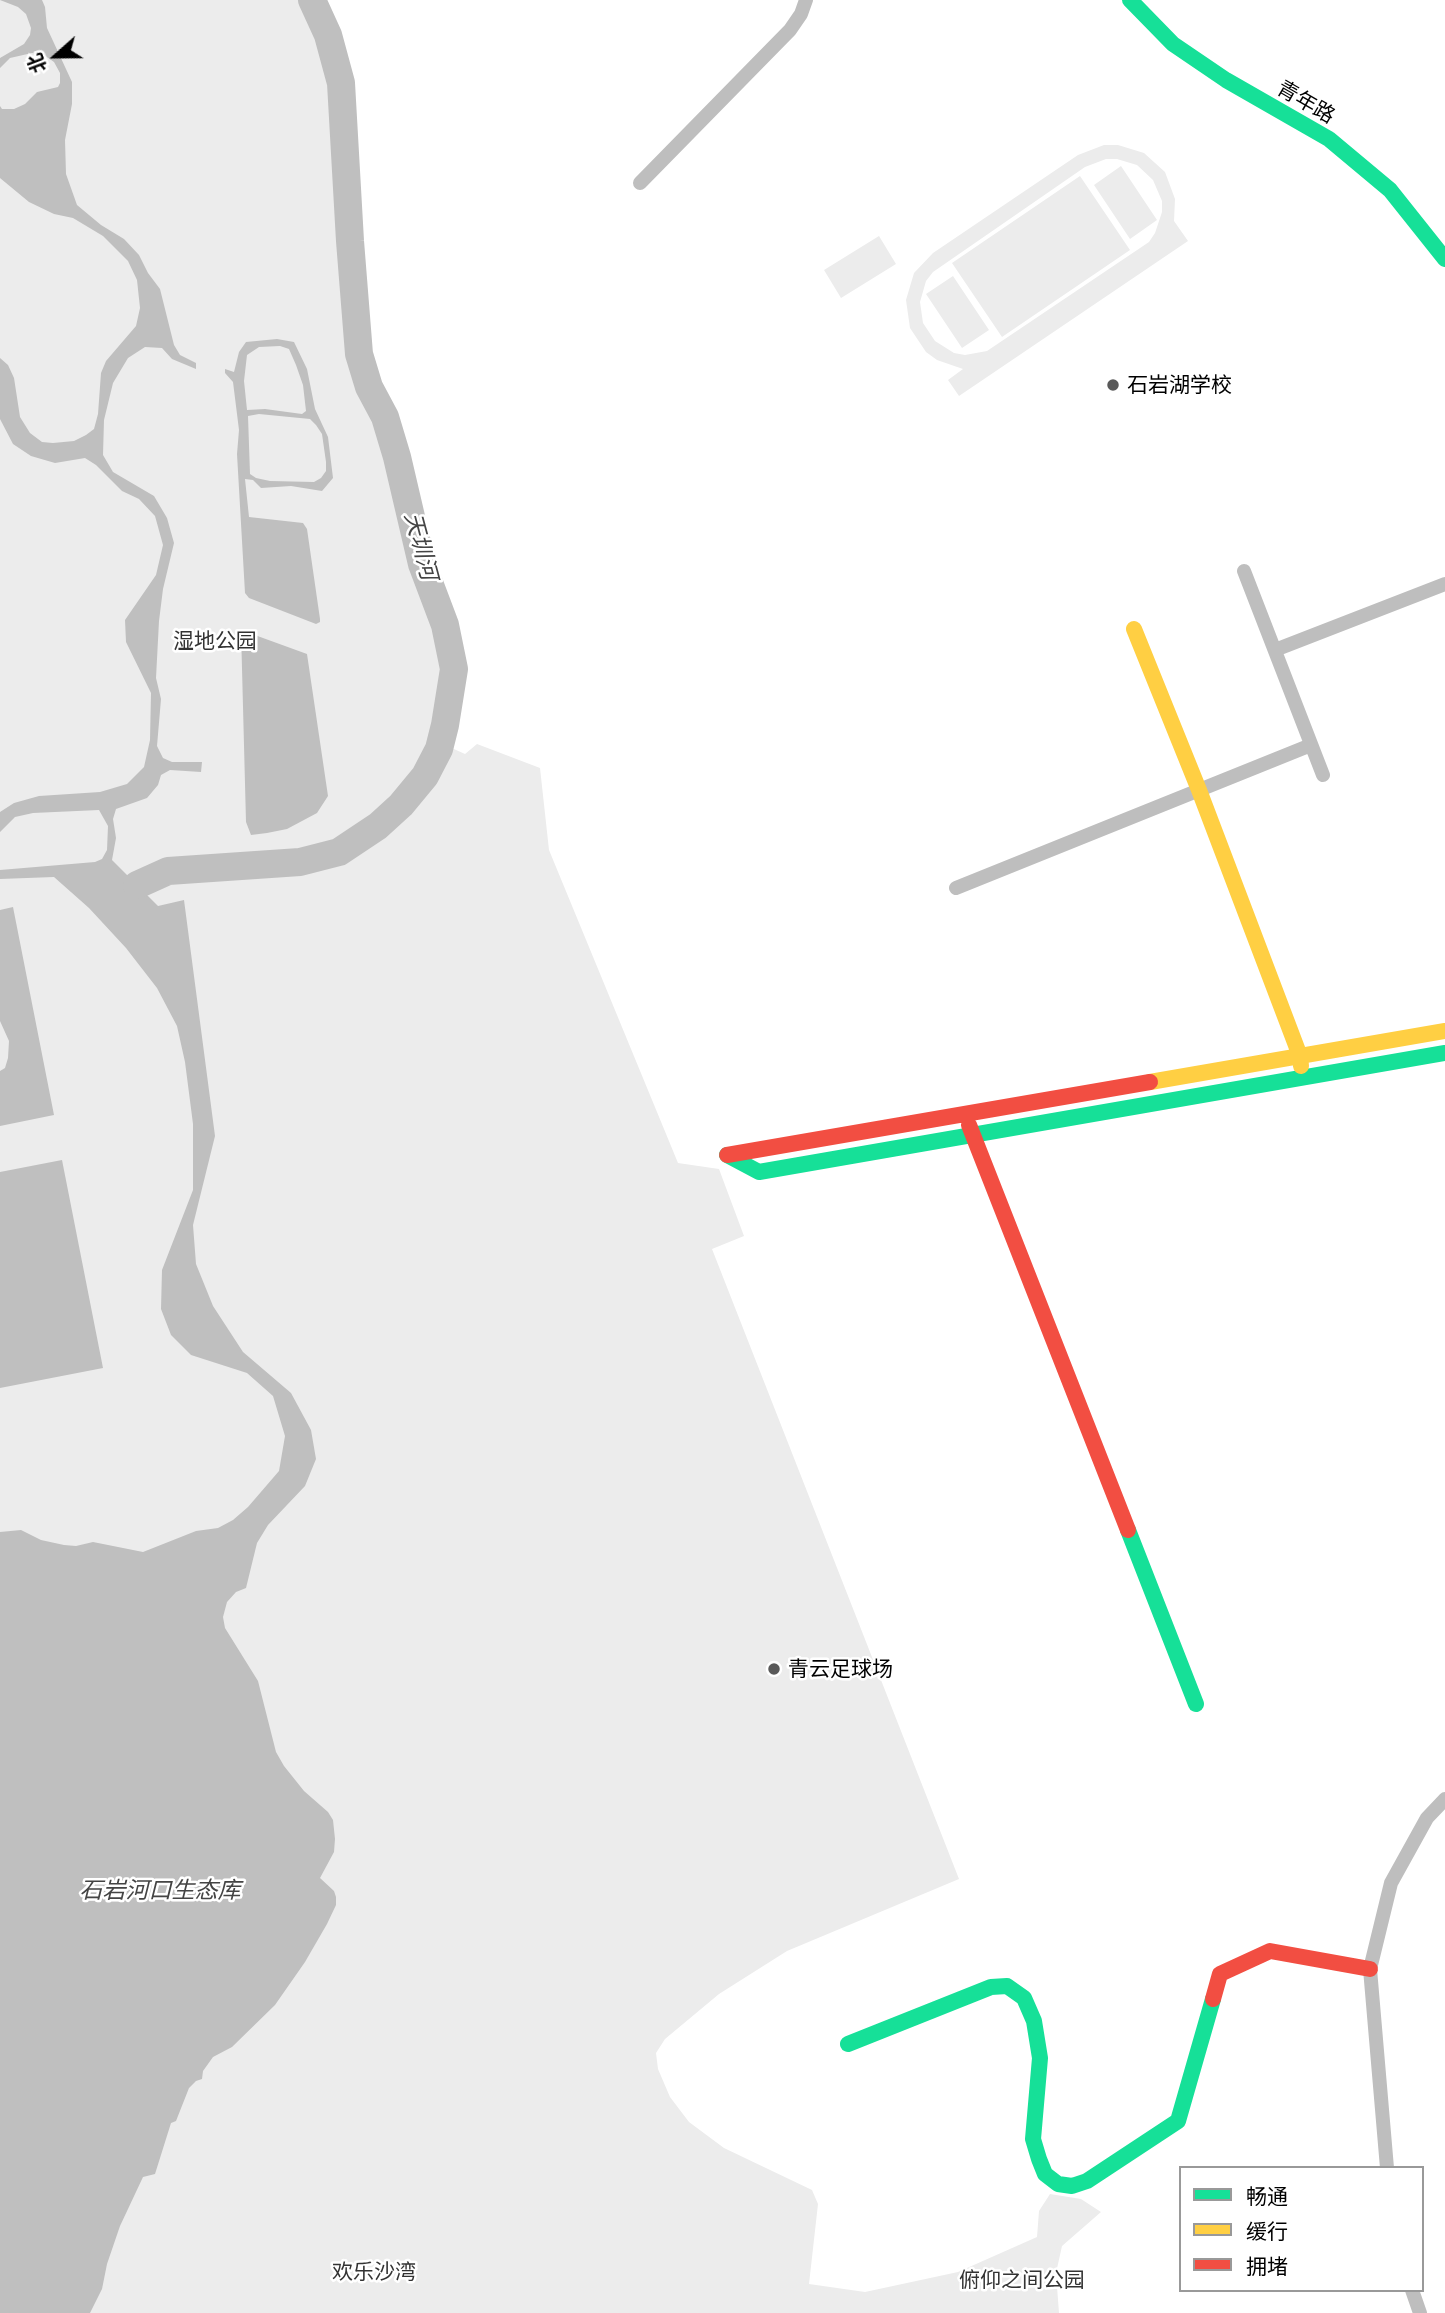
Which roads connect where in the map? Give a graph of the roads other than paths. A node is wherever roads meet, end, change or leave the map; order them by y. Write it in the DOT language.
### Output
graph roads {
  1 [pos="806,0"];
  2 [pos="1130,0"];
  3 [pos="640,183"];
  4 [pos="1445,259"];
  5 [pos="1244,571"];
  6 [pos="1445,584"];
  7 [pos="1134,629"];
  8 [pos="1275,650"];
  9 [pos="1311,745"];
  10 [pos="1323,775"];
  11 [pos="1199,790"];
  12 [pos="956,888"];
  13 [pos="1445,1031"];
  14 [pos="1445,1053"];
  15 [pos="1300,1056"];
  16 [pos="1303,1077"];
  17 [pos="964,1114"];
  18 [pos="973,1135"];
  19 [pos="1196,1704"];
  20 [pos="1445,1799"];
  21 [pos="1370,1969"];
  22 [pos="848,2044"];
  23 [pos="1387,2166"];
  24 [pos="1413,2292"];
  25 [pos="1420,2313"];
  1 -- 3 [label="street"];
  2 -- 4 [label="street, 青年路"];
  5 -- 8 [label="street"];
  6 -- 8 [label="street"];
  7 -- 11 [label="street"];
  8 -- 9 [label="street"];
  9 -- 10 [label="street"];
  9 -- 11 [label="street"];
  11 -- 12 [label="street"];
  11 -- 15 [label="street"];
  13 -- 15 [label="street"];
  14 -- 16 [label="street"];
  15 -- 16 [label="street"];
  15 -- 17 [label="street"];
  16 -- 18 [label="street"];
  17 -- 18 [label="street"];
  17 -- 18 [label="street"];
  18 -- 19 [label="street"];
  20 -- 21 [label="street"];
  21 -- 22 [label="street"];
  21 -- 23 [label="street"];
  24 -- 25 [label="street"];
}
